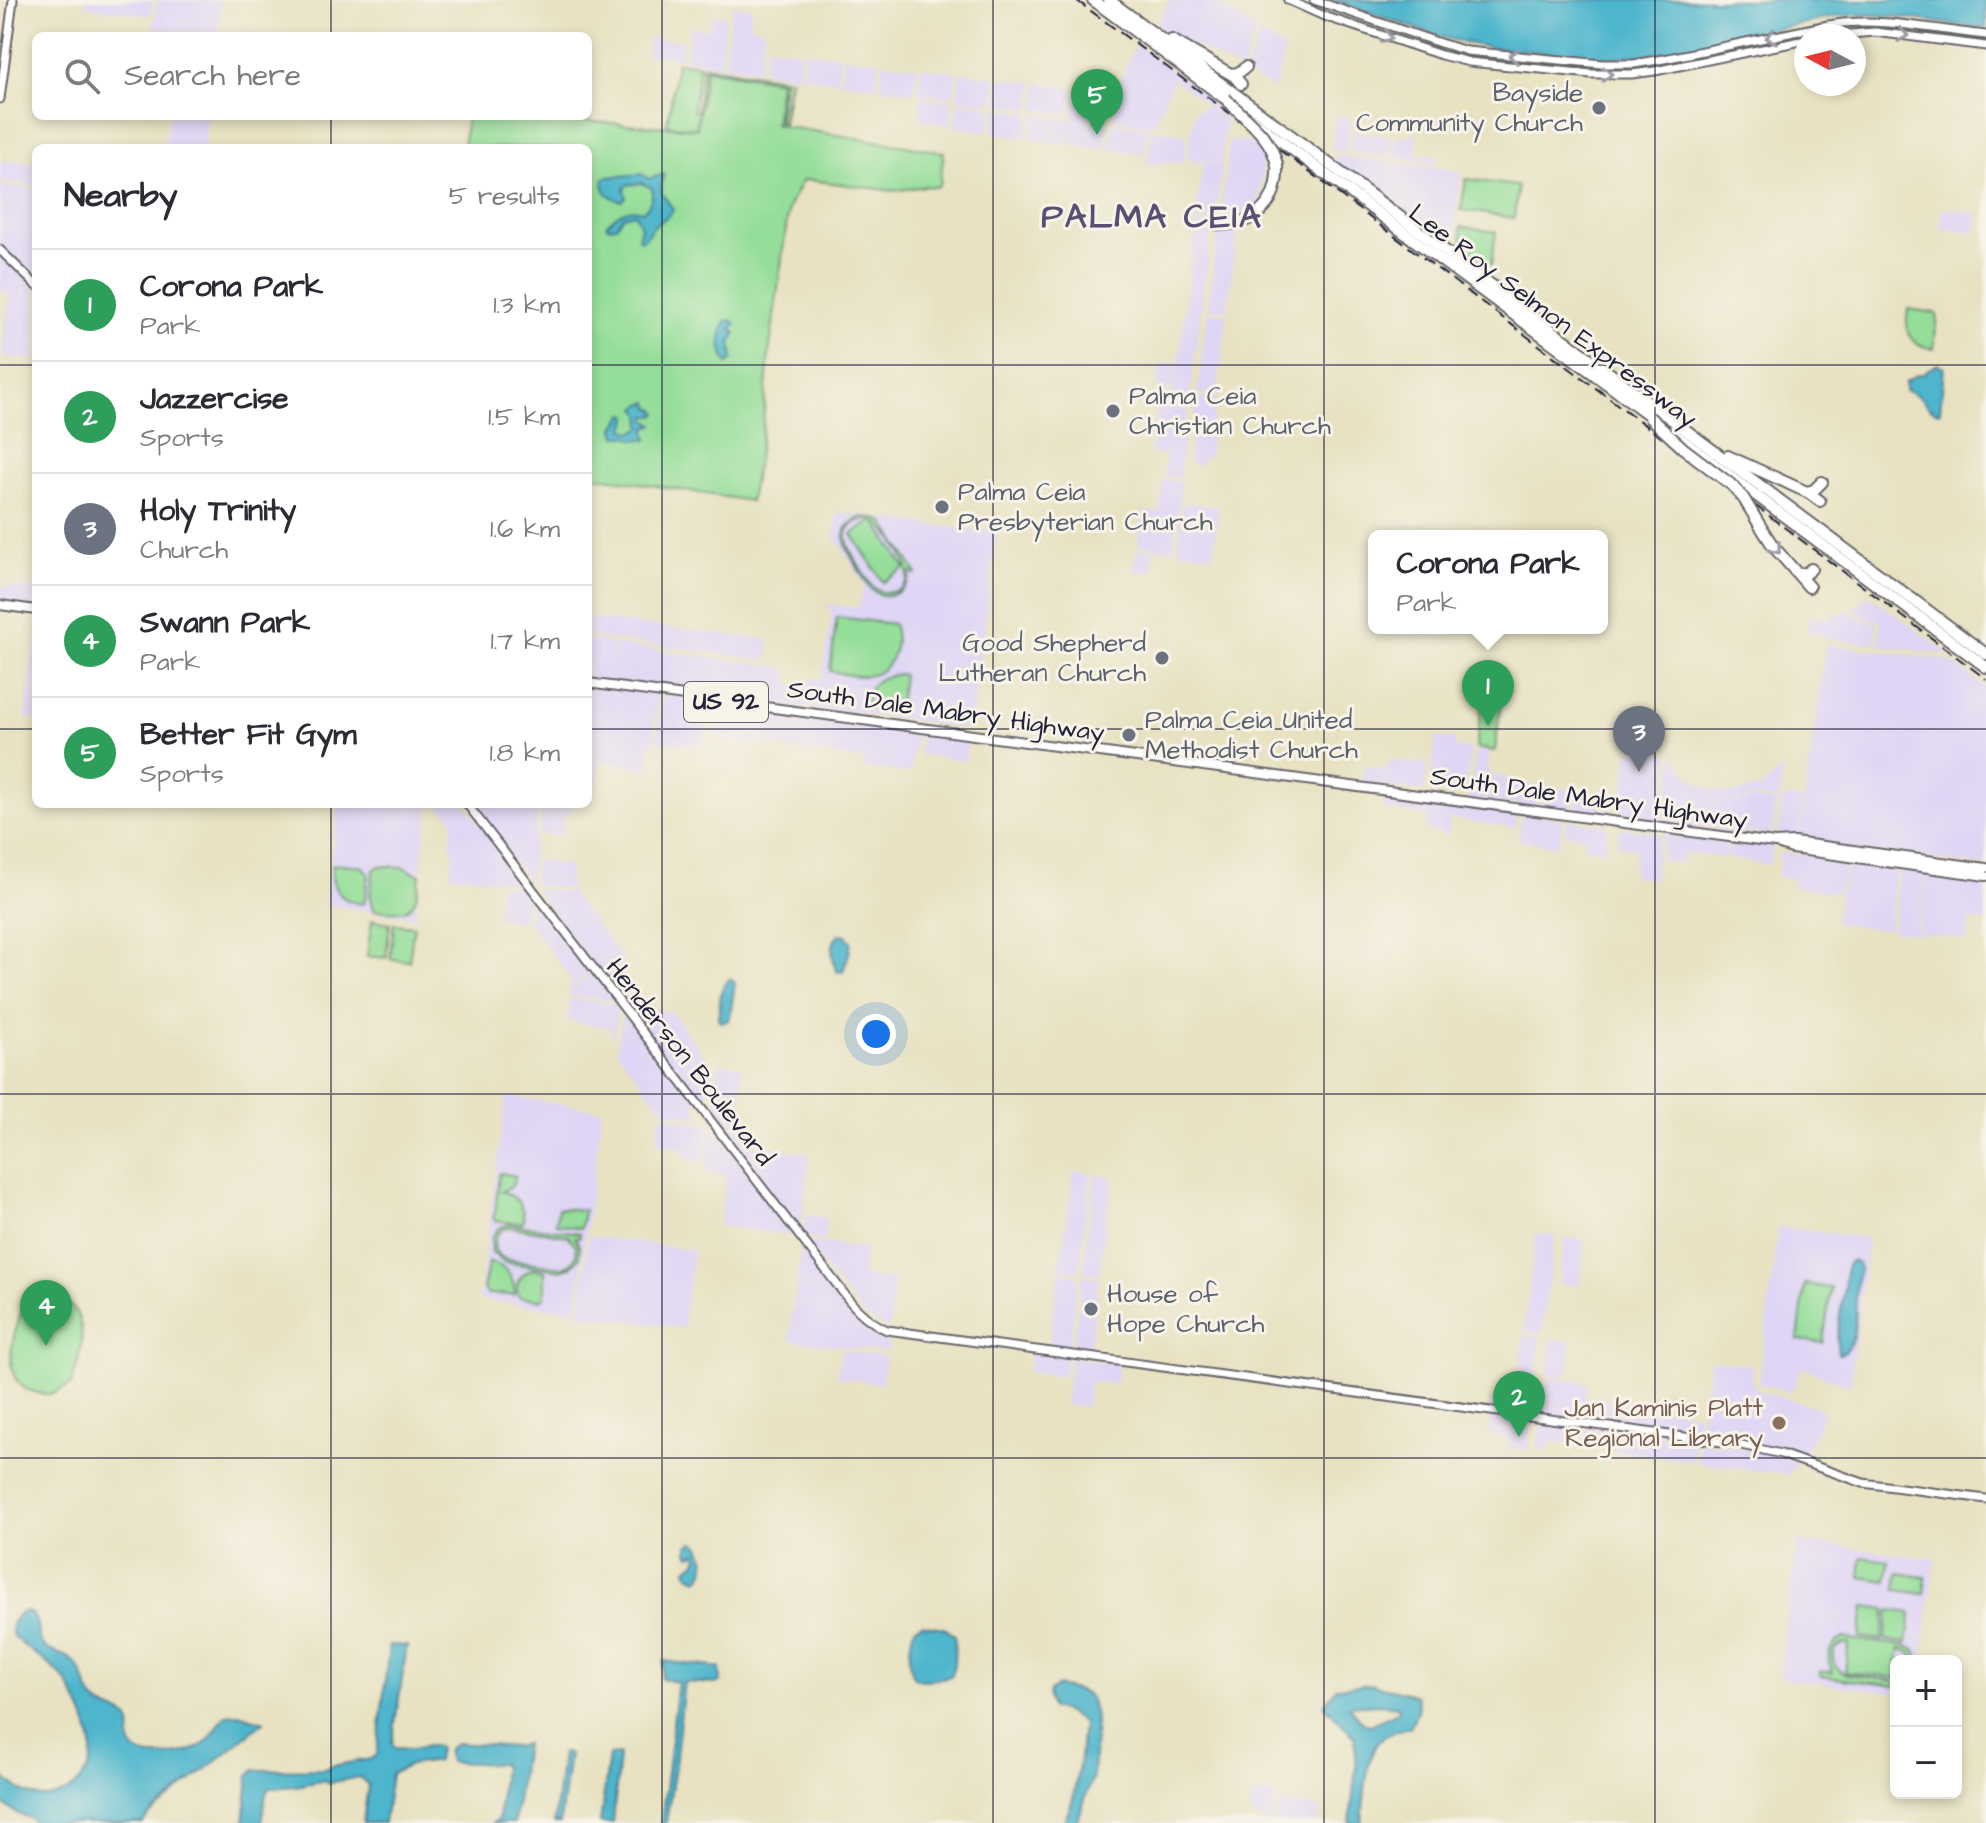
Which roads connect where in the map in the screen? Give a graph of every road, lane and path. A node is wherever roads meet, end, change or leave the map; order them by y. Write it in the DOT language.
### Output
graph roads {
  1 [pos="13,0"];
  2 [pos="1093,0"];
  3 [pos="1109,0"];
  4 [pos="1288,0"];
  5 [pos="1314,0"];
  6 [pos="1123,10"];
  7 [pos="1866,33"];
  8 [pos="1986,35"];
  9 [pos="1794,42"];
  10 [pos="1986,46"];
  11 [pos="1246,67"];
  12 [pos="1231,74"];
  13 [pos="1241,84"];
  14 [pos="1223,93"];
  15 [pos="0,99"];
  16 [pos="1218,220"];
  17 [pos="0,250"];
  18 [pos="32,281"];
  19 [pos="1648,412"];
  20 [pos="1684,435"];
  21 [pos="1706,446"];
  22 [pos="1822,482"];
  23 [pos="1807,492"];
  24 [pos="1820,501"];
  25 [pos="1802,524"];
  26 [pos="1829,544"];
  27 [pos="1811,569"];
  28 [pos="1796,572"];
  29 [pos="1809,587"];
  30 [pos="0,605"];
  31 [pos="32,609"];
  32 [pos="1982,651"];
  33 [pos="1986,667"];
  34 [pos="592,684"];
  35 [pos="470,808"];
  36 [pos="1775,843"];
  37 [pos="1970,866"];
  38 [pos="1986,868"];
  39 [pos="1936,869"];
  40 [pos="1986,876"];
  41 [pos="1986,1499"];
  1 -- 15 [label="main road"];
  2 -- 14 [label="highway, Lee Roy Selmon Expressway"];
  3 -- 6 [label="highway, Lee Roy Selmon Expressway"];
  4 -- 9 [label="main road, one-way"];
  8 -- 5 [label="main road, one-way"];
  6 -- 12 [label="highway"];
  6 -- 14 [label="highway, Lee Roy Selmon Expressway"];
  7 -- 10 [label="main road, one-way"];
  11 -- 12 [label="highway"];
  12 -- 13 [label="highway"];
  14 -- 16 [label="highway, bridge"];
  14 -- 19 [label="highway, Lee Roy Selmon Expressway, bridge"];
  14 -- 19 [label="highway, Lee Roy Selmon Expressway"];
  17 -- 18 [label="main road"];
  19 -- 20 [label="highway, Lee Roy Selmon Expressway, bridge"];
  19 -- 28 [label="highway, one-way, bridge"];
  20 -- 21 [label="highway, Lee Roy Selmon Expressway"];
  20 -- 25 [label="highway, Lee Roy Selmon Expressway"];
  21 -- 23 [label="highway"];
  21 -- 25 [label="highway, Lee Roy Selmon Expressway"];
  22 -- 23 [label="highway"];
  23 -- 24 [label="highway"];
  25 -- 26 [label="highway, Lee Roy Selmon Expressway"];
  26 -- 32 [label="highway, Lee Roy Selmon Expressway"];
  26 -- 33 [label="highway, Lee Roy Selmon Expressway"];
  27 -- 28 [label="highway"];
  28 -- 29 [label="highway"];
  30 -- 31 [label="main road"];
  34 -- 36 [label="main road, South Dale Mabry Highway / US 92"];
  35 -- 41 [label="main road, Henderson Boulevard"];
  36 -- 37 [label="main road, South Dale Mabry Highway / US 92"];
  36 -- 39 [label="main road, South Dale Mabry Highway / US 92"];
  37 -- 38 [label="main road, South Dale Mabry Highway / US 92"];
  37 -- 39 [label="main road"];
  39 -- 40 [label="main road, South Dale Mabry Highway / US 92"];
}
